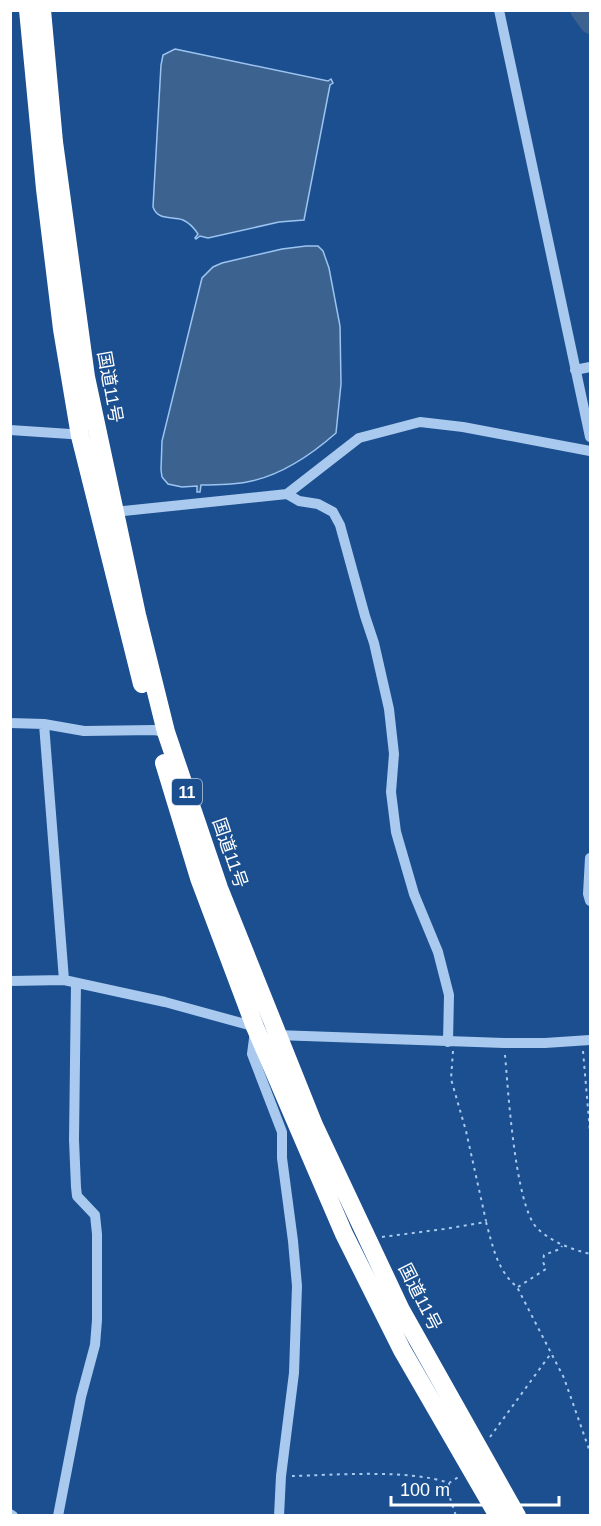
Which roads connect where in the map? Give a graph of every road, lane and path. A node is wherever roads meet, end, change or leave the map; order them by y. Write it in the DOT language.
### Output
graph roads {
  1 [pos="27,10"];
  2 [pos="42,10"];
  3 [pos="499,10"];
  4 [pos="591,367"];
  5 [pos="575,370"];
  6 [pos="10,430"];
  7 [pos="88,434"];
  8 [pos="591,437"];
  9 [pos="591,451"];
  10 [pos="287,494"];
  11 [pos="114,512"];
  12 [pos="10,723"];
  13 [pos="44,724"];
  14 [pos="160,731"];
  15 [pos="591,858"];
  16 [pos="591,901"];
  17 [pos="64,980"];
  18 [pos="10,981"];
  19 [pos="76,983"];
  20 [pos="255,1027"];
  21 [pos="280,1036"];
  22 [pos="586,1041"];
  23 [pos="450,1042"];
  24 [pos="504,1043"];
  25 [pos="591,1132"];
  26 [pos="486,1222"];
  27 [pos="367,1239"];
  28 [pos="562,1246"];
  29 [pos="591,1254"];
  30 [pos="517,1287"];
  31 [pos="552,1352"];
  32 [pos="478,1449"];
  33 [pos="591,1452"];
  34 [pos="469,1466"];
  35 [pos="281,1476"];
  36 [pos="449,1483"];
  37 [pos="58,1515"];
  38 [pos="279,1515"];
  39 [pos="456,1515"];
  40 [pos="498,1515"];
  41 [pos="517,1515"];
  1 -- 7 [label="highway, 国道11号 / 11"];
  2 -- 7 [label="highway, 国道11号 / 11"];
  3 -- 5 [label="street"];
  4 -- 5 [label="street"];
  5 -- 8 [label="street"];
  6 -- 7 [label="street"];
  7 -- 11 [label="highway, 国道11号 / 11"];
  7 -- 14 [label="highway, 国道11号 / 11"];
  9 -- 10 [label="street"];
  10 -- 11 [label="street"];
  10 -- 23 [label="street"];
  11 -- 14 [label="highway, 国道11号 / 11"];
  12 -- 13 [label="street"];
  13 -- 14 [label="street"];
  13 -- 17 [label="street"];
  14 -- 20 [label="highway, 国道11号 / 11"];
  14 -- 21 [label="highway, 国道11号 / 11"];
  15 -- 16 [label="street"];
  17 -- 18 [label="street"];
  17 -- 19 [label="street"];
  19 -- 20 [label="street"];
  19 -- 37 [label="street"];
  20 -- 21 [label="street"];
  20 -- 34 [label="highway, 国道11号 / 11"];
  20 -- 35 [label="street"];
  21 -- 23 [label="street"];
  21 -- 27 [label="highway, 国道11号 / 11"];
  22 -- 24 [label="street"];
  22 -- 25 [label="path"];
  23 -- 24 [label="street"];
  23 -- 26 [label="path"];
  24 -- 28 [label="path"];
  26 -- 27 [label="path"];
  26 -- 30 [label="path"];
  27 -- 32 [label="highway, 国道11号 / 11"];
  28 -- 29 [label="path"];
  28 -- 30 [label="path"];
  30 -- 31 [label="path"];
  31 -- 32 [label="path"];
  31 -- 33 [label="path"];
  32 -- 41 [label="highway, 国道11号 / 11"];
  34 -- 36 [label="path"];
  34 -- 40 [label="highway, 国道11号 / 11"];
  35 -- 36 [label="path"];
  35 -- 38 [label="street"];
  36 -- 39 [label="path"];
}
